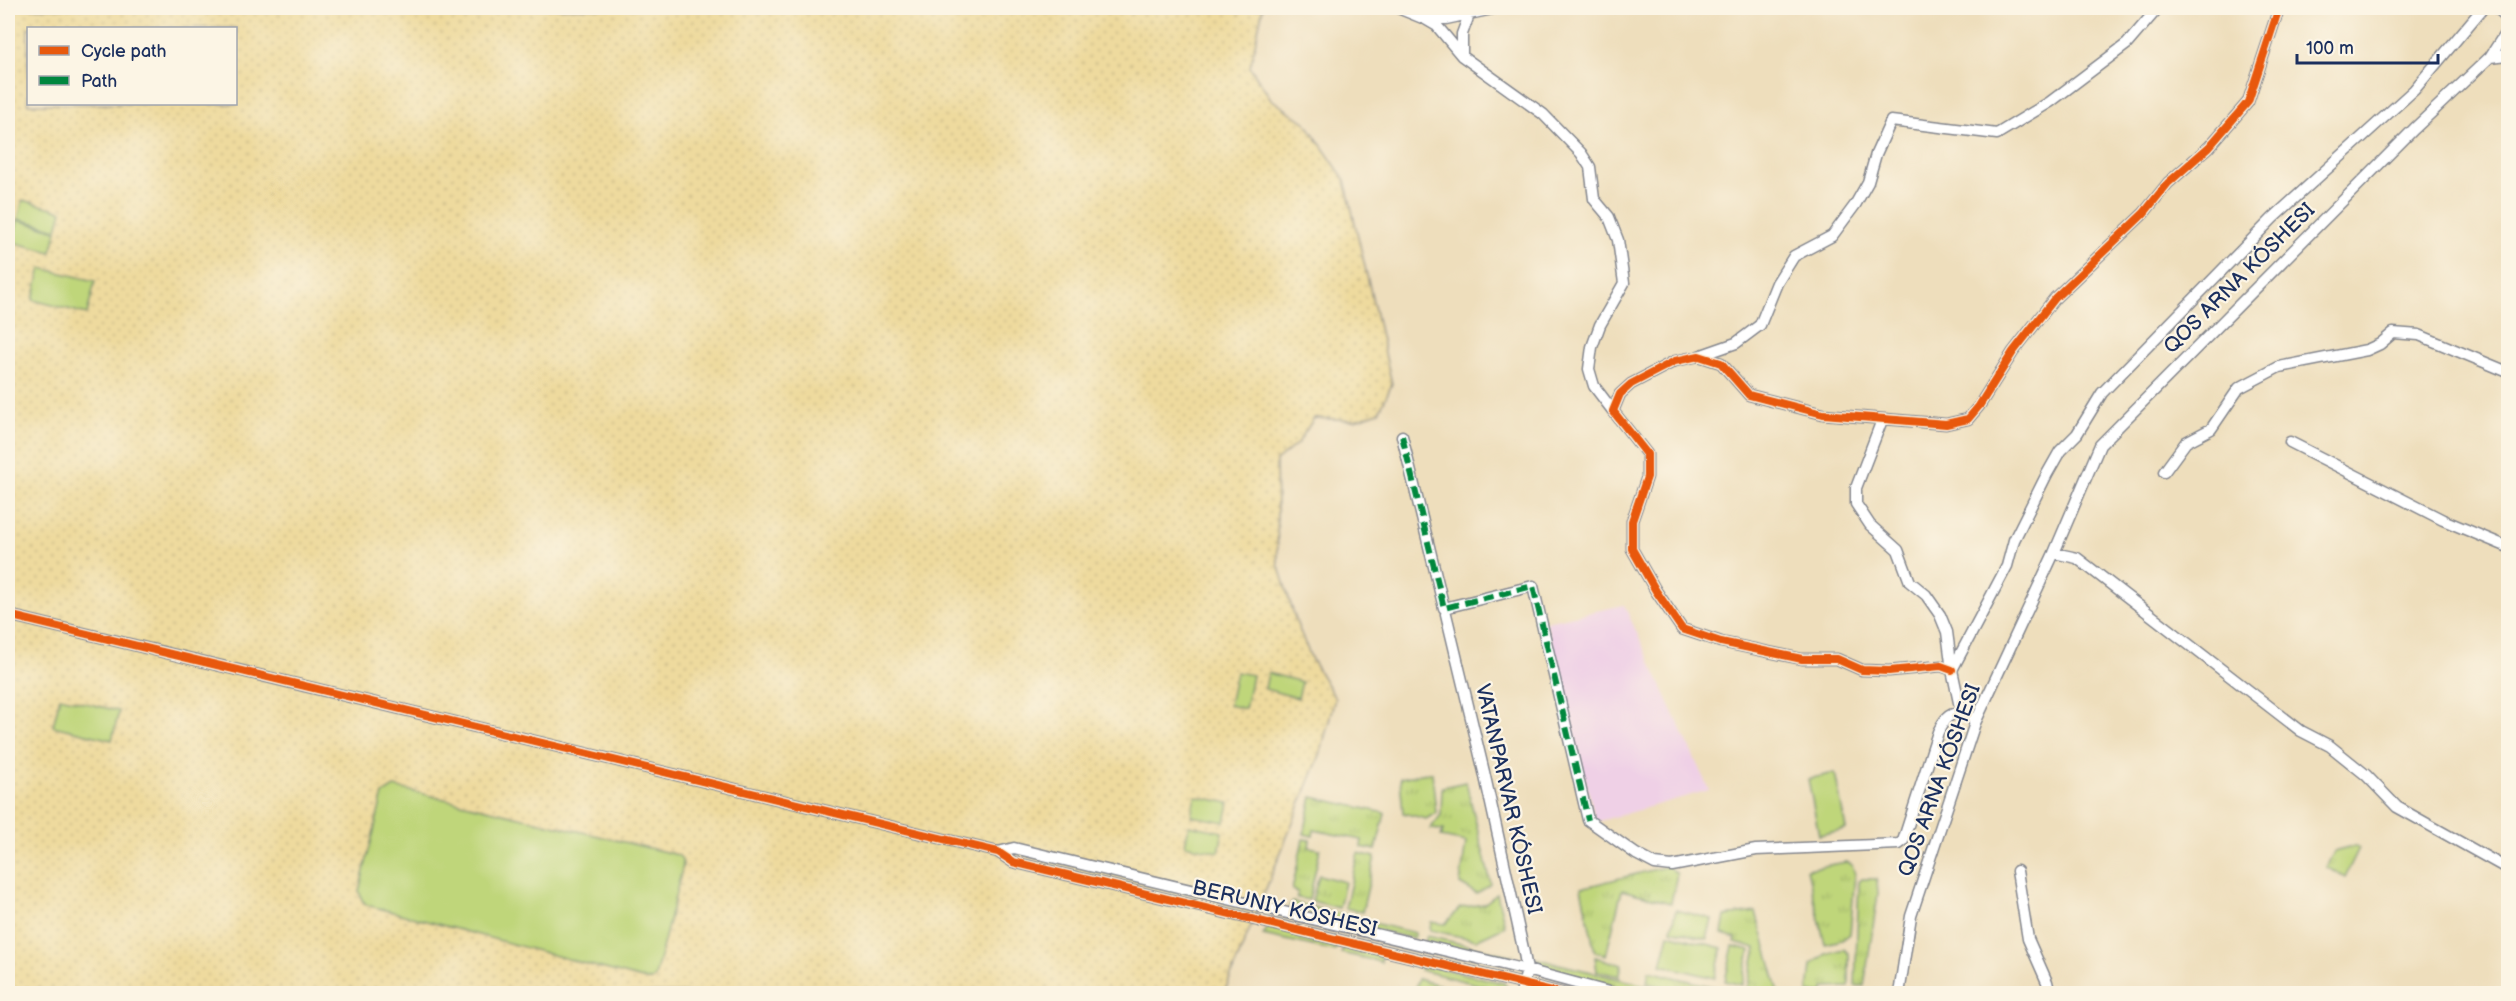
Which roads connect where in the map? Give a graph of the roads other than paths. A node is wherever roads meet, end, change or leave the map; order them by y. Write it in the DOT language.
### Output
graph roads {
  1 [pos="1398,8"];
  2 [pos="1497,8"];
  3 [pos="2158,8"];
  4 [pos="2279,8"];
  5 [pos="2483,8"];
  6 [pos="2497,8"];
  7 [pos="1469,15"];
  8 [pos="2508,18"];
  9 [pos="1425,19"];
  10 [pos="2508,29"];
  11 [pos="2508,55"];
  12 [pos="1462,56"];
  13 [pos="2490,57"];
  14 [pos="1699,356"];
  15 [pos="2508,372"];
  16 [pos="1612,411"];
  17 [pos="1881,420"];
  18 [pos="1402,436"];
  19 [pos="2290,442"];
  20 [pos="2164,472"];
  21 [pos="2508,547"];
  22 [pos="2054,554"];
  23 [pos="1445,611"];
  24 [pos="8,615"];
  25 [pos="1952,670"];
  26 [pos="1961,712"];
  27 [pos="1975,723"];
  28 [pos="998,852"];
  29 [pos="2508,869"];
  30 [pos="2017,871"];
  31 [pos="1161,884"];
  32 [pos="1158,896"];
  33 [pos="1527,970"];
  34 [pos="1522,988"];
  35 [pos="1565,993"];
  36 [pos="1616,993"];
  37 [pos="1899,993"];
  38 [pos="2050,993"];
  1 -- 9 [label="street"];
  2 -- 7 [label="street"];
  3 -- 14 [label="street"];
  4 -- 17 [label="street"];
  5 -- 25 [label="street"];
  6 -- 8 [label="street"];
  7 -- 9 [label="street"];
  7 -- 12 [label="street"];
  9 -- 12 [label="street"];
  10 -- 13 [label="street, QOS ARNA KÓSHESI"];
  11 -- 13 [label="street"];
  12 -- 16 [label="street"];
  13 -- 22 [label="street, QOS ARNA KÓSHESI"];
  14 -- 16 [label="street"];
  14 -- 17 [label="street"];
  15 -- 20 [label="street"];
  16 -- 25 [label="street"];
  17 -- 25 [label="street"];
  18 -- 23 [label="street, VATANPARVAR KÓSHESI"];
  19 -- 21 [label="street"];
  22 -- 27 [label="street, QOS ARNA KÓSHESI"];
  22 -- 29 [label="street"];
  23 -- 26 [label="street"];
  23 -- 33 [label="street, VATANPARVAR KÓSHESI"];
  24 -- 28 [label="street"];
  25 -- 26 [label="street"];
  26 -- 27 [label="street"];
  27 -- 37 [label="street, QOS ARNA KÓSHESI"];
  28 -- 31 [label="street, BERUNIY KÓSHESI"];
  28 -- 32 [label="street, BERUNIY KÓSHESI"];
  30 -- 38 [label="street"];
  31 -- 32 [label="street"];
  31 -- 33 [label="street, BERUNIY KÓSHESI"];
  32 -- 34 [label="street, BERUNIY KÓSHESI"];
  33 -- 34 [label="street, VATANPARVAR KÓSHESI"];
  33 -- 36 [label="street, BERUNIY KÓSHESI"];
  34 -- 35 [label="street, BERUNIY KÓSHESI"];
}
